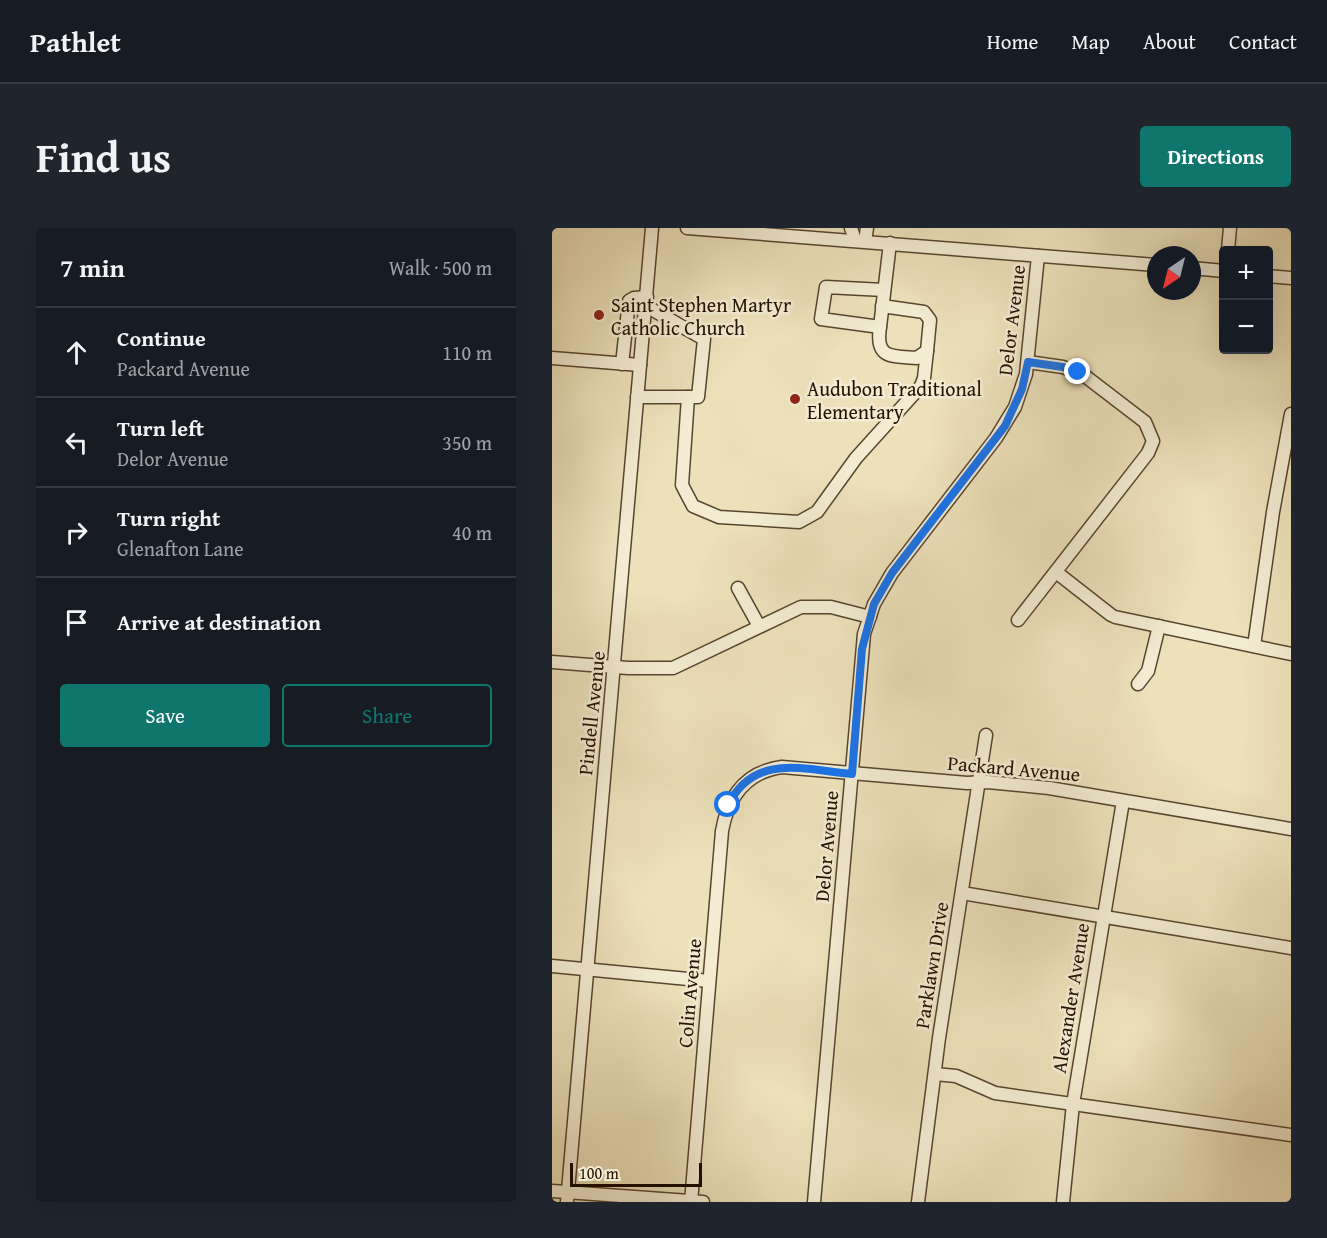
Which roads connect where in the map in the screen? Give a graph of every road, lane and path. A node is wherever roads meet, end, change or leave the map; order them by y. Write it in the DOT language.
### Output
graph roads {
  1 [pos="652,228"];
  2 [pos="687,228"];
  3 [pos="1230,228"];
  4 [pos="835,233"];
  5 [pos="860,234"];
  6 [pos="890,243"];
  7 [pos="1228,246"];
  8 [pos="1038,256"];
  9 [pos="1147,264"];
  10 [pos="1201,269"];
  11 [pos="1219,271"];
  12 [pos="1273,276"];
  13 [pos="1291,278"];
  14 [pos="884,290"];
  15 [pos="646,302"];
  16 [pos="882,306"];
  17 [pos="880,327"];
  18 [pos="927,351"];
  19 [pos="552,358"];
  20 [pos="1028,362"];
  21 [pos="622,364"];
  22 [pos="640,365"];
  23 [pos="638,397"];
  24 [pos="688,397"];
  25 [pos="1291,414"];
  26 [pos="1288,447"];
  27 [pos="1056,572"];
  28 [pos="738,588"];
  29 [pos="870,617"];
  30 [pos="1018,620"];
  31 [pos="759,626"];
  32 [pos="1159,626"];
  33 [pos="1254,646"];
  34 [pos="1291,654"];
  35 [pos="552,662"];
  36 [pos="615,667"];
  37 [pos="1138,684"];
  38 [pos="986,735"];
  39 [pos="852,774"];
  40 [pos="979,782"];
  41 [pos="737,790"];
  42 [pos="1123,801"];
  43 [pos="1291,829"];
  44 [pos="962,893"];
  45 [pos="1103,915"];
  46 [pos="1291,948"];
  47 [pos="552,966"];
  48 [pos="587,970"];
  49 [pos="709,981"];
  50 [pos="935,1074"];
  51 [pos="1073,1104"];
  52 [pos="1291,1135"];
  53 [pos="552,1191"];
  54 [pos="568,1197"];
  55 [pos="695,1202"];
  56 [pos="814,1202"];
  57 [pos="918,1202"];
  58 [pos="1063,1202"];
  1 -- 15 [label="street, Pindell Avenue"];
  2 -- 4 [label="street"];
  3 -- 7 [label="street"];
  4 -- 5 [label="street"];
  5 -- 6 [label="street"];
  6 -- 8 [label="street"];
  6 -- 14 [label="street"];
  8 -- 9 [label="street"];
  8 -- 20 [label="street, Delor Avenue"];
  10 -- 11 [label="street"];
  12 -- 13 [label="street"];
  14 -- 16 [label="street"];
  14 -- 17 [label="street"];
  15 -- 21 [label="street"];
  15 -- 22 [label="street, Pindell Avenue"];
  15 -- 24 [label="street"];
  16 -- 17 [label="street"];
  16 -- 18 [label="street"];
  17 -- 18 [label="street"];
  18 -- 24 [label="street"];
  19 -- 21 [label="street"];
  20 -- 27 [label="street"];
  20 -- 29 [label="street, Delor Avenue"];
  21 -- 22 [label="street"];
  22 -- 23 [label="street, Pindell Avenue"];
  23 -- 24 [label="street"];
  23 -- 36 [label="street, Pindell Avenue"];
  25 -- 26 [label="street"];
  26 -- 33 [label="street"];
  27 -- 30 [label="street"];
  27 -- 32 [label="street"];
  28 -- 31 [label="street"];
  29 -- 31 [label="street"];
  29 -- 39 [label="street, Delor Avenue"];
  31 -- 36 [label="street"];
  32 -- 33 [label="street"];
  32 -- 37 [label="street"];
  33 -- 34 [label="street"];
  35 -- 36 [label="street"];
  36 -- 48 [label="street, Pindell Avenue"];
  38 -- 40 [label="street, Parklawn Drive"];
  39 -- 40 [label="street, Packard Avenue"];
  39 -- 41 [label="street, Packard Avenue"];
  39 -- 56 [label="street, Delor Avenue"];
  40 -- 42 [label="street, Packard Avenue"];
  40 -- 44 [label="street, Parklawn Drive"];
  41 -- 49 [label="street, Colin Avenue"];
  42 -- 43 [label="street, Packard Avenue"];
  42 -- 45 [label="street, Alexander Avenue"];
  44 -- 45 [label="street"];
  44 -- 50 [label="street, Parklawn Drive"];
  45 -- 46 [label="street"];
  45 -- 51 [label="street, Alexander Avenue"];
  47 -- 48 [label="street"];
  48 -- 49 [label="street"];
  48 -- 54 [label="street, Pindell Avenue"];
  49 -- 55 [label="street, Colin Avenue"];
  50 -- 51 [label="street"];
  50 -- 57 [label="street, Parklawn Drive"];
  51 -- 52 [label="street"];
  51 -- 58 [label="street, Alexander Avenue"];
  53 -- 54 [label="street"];
  54 -- 55 [label="street"];
}
